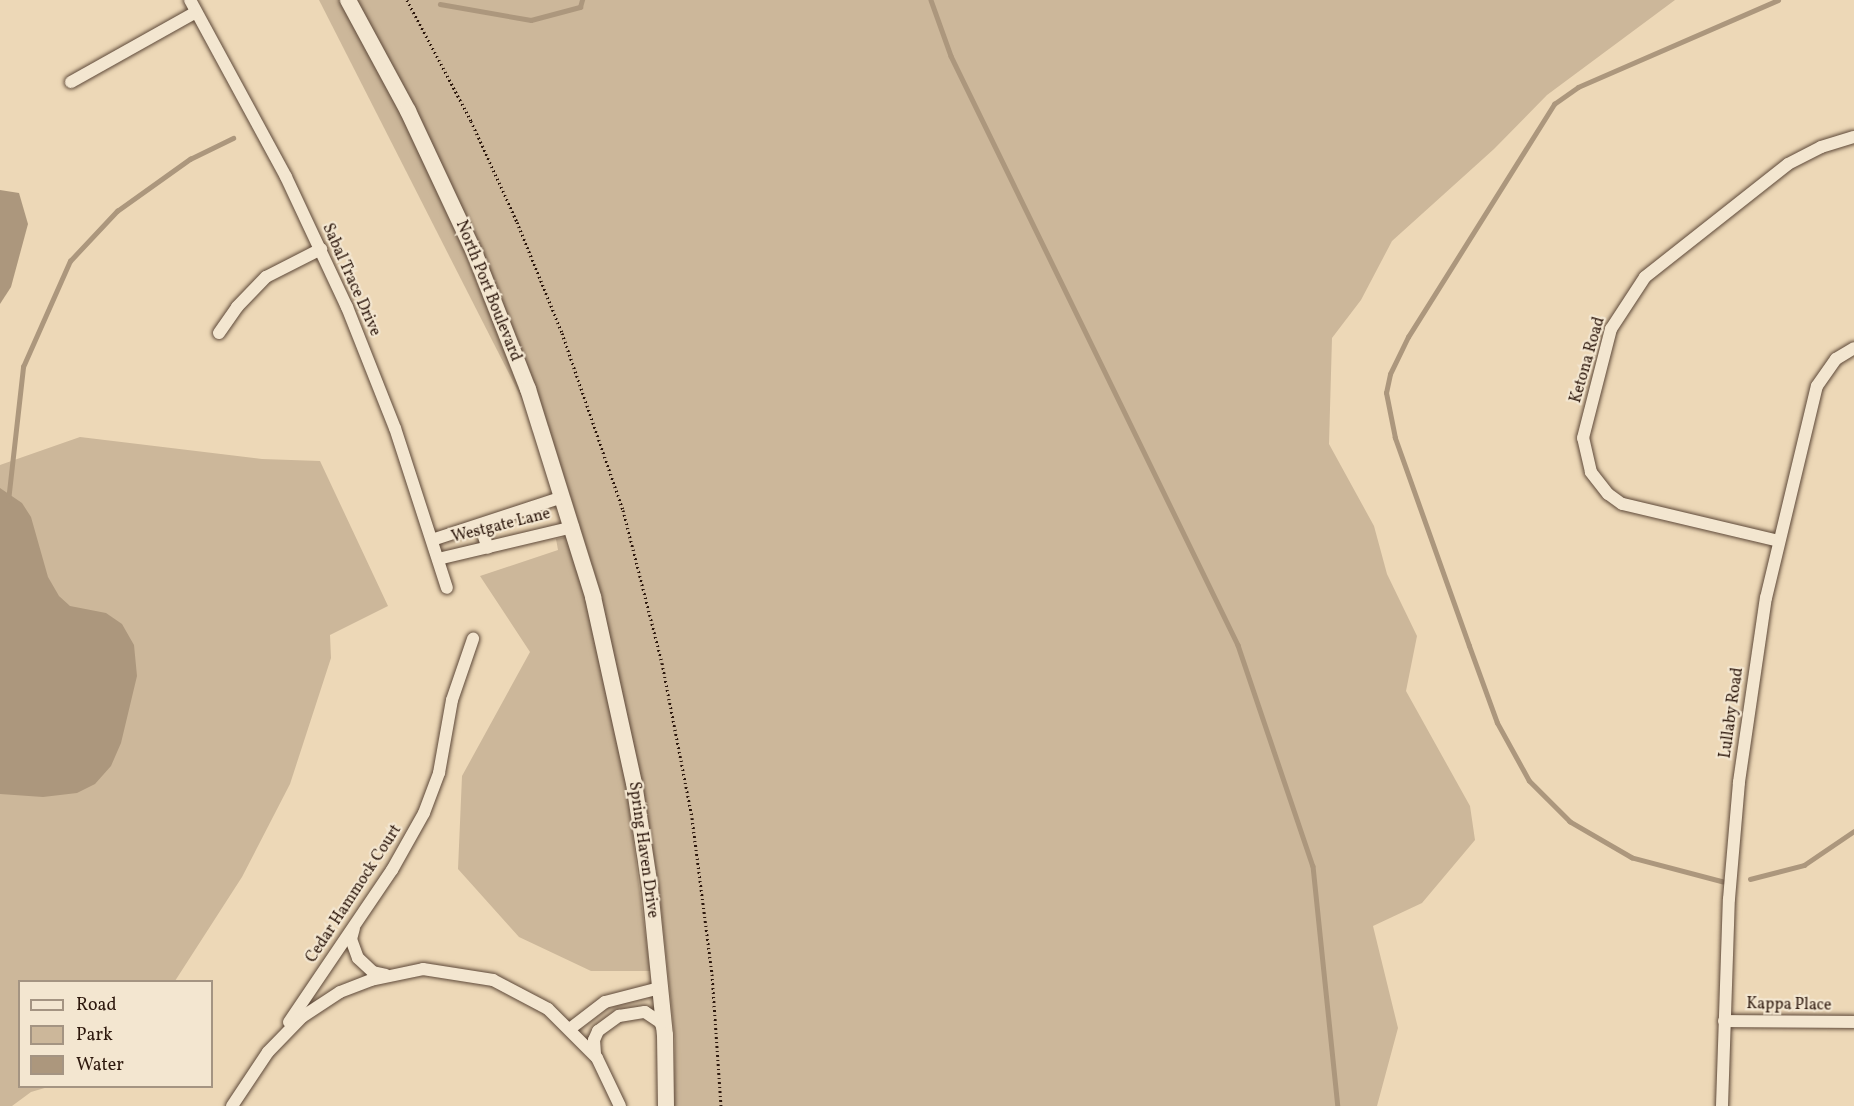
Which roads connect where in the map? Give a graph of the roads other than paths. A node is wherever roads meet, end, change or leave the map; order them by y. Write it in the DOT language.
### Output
graph roads {
  1 [pos="190,0"];
  2 [pos="348,0"];
  3 [pos="196,12"];
  4 [pos="71,82"];
  5 [pos="1854,137"];
  6 [pos="321,249"];
  7 [pos="219,333"];
  8 [pos="1854,348"];
  9 [pos="563,497"];
  10 [pos="480,525"];
  11 [pos="573,527"];
  12 [pos="432,540"];
  13 [pos="1779,541"];
  14 [pos="488,548"];
  15 [pos="438,559"];
  16 [pos="447,588"];
  17 [pos="593,597"];
  18 [pos="473,639"];
  19 [pos="356,924"];
  20 [pos="387,975"];
  21 [pos="660,988"];
  22 [pos="1725,1021"];
  23 [pos="1854,1022"];
  24 [pos="571,1028"];
  25 [pos="665,1035"];
  26 [pos="268,1053"];
  27 [pos="597,1058"];
  28 [pos="232,1106"];
  29 [pos="620,1106"];
  30 [pos="666,1106"];
  31 [pos="1722,1106"];
  1 -- 3 [label="street, Sabal Trace Drive"];
  2 -- 9 [label="street, North Port Boulevard"];
  3 -- 4 [label="street"];
  3 -- 6 [label="street, Sabal Trace Drive"];
  5 -- 13 [label="street, Ketona Road"];
  6 -- 7 [label="street"];
  6 -- 12 [label="street, Sabal Trace Drive"];
  8 -- 13 [label="street, Lullaby Road"];
  9 -- 10 [label="street, Westgate Lane"];
  9 -- 11 [label="street, North Port Boulevard"];
  10 -- 12 [label="street, Westgate Lane"];
  10 -- 14 [label="street"];
  11 -- 14 [label="street, Westgate Lane"];
  11 -- 17 [label="street, North Port Boulevard"];
  12 -- 15 [label="street, Sabal Trace Drive"];
  13 -- 22 [label="street, Lullaby Road"];
  14 -- 15 [label="street, Westgate Lane"];
  15 -- 16 [label="street, Sabal Trace Drive"];
  17 -- 21 [label="street, Spring Haven Drive"];
  18 -- 19 [label="street, Cedar Hammock Court"];
  19 -- 20 [label="street"];
  19 -- 26 [label="street, Cedar Hammock Court"];
  20 -- 24 [label="street"];
  20 -- 26 [label="street"];
  21 -- 24 [label="street"];
  21 -- 25 [label="street, Spring Haven Drive"];
  22 -- 23 [label="street, Kappa Place"];
  22 -- 31 [label="street, Lullaby Road"];
  24 -- 27 [label="street"];
  25 -- 27 [label="street"];
  25 -- 30 [label="street, Spring Haven Drive"];
  26 -- 28 [label="street"];
  27 -- 29 [label="street"];
}
